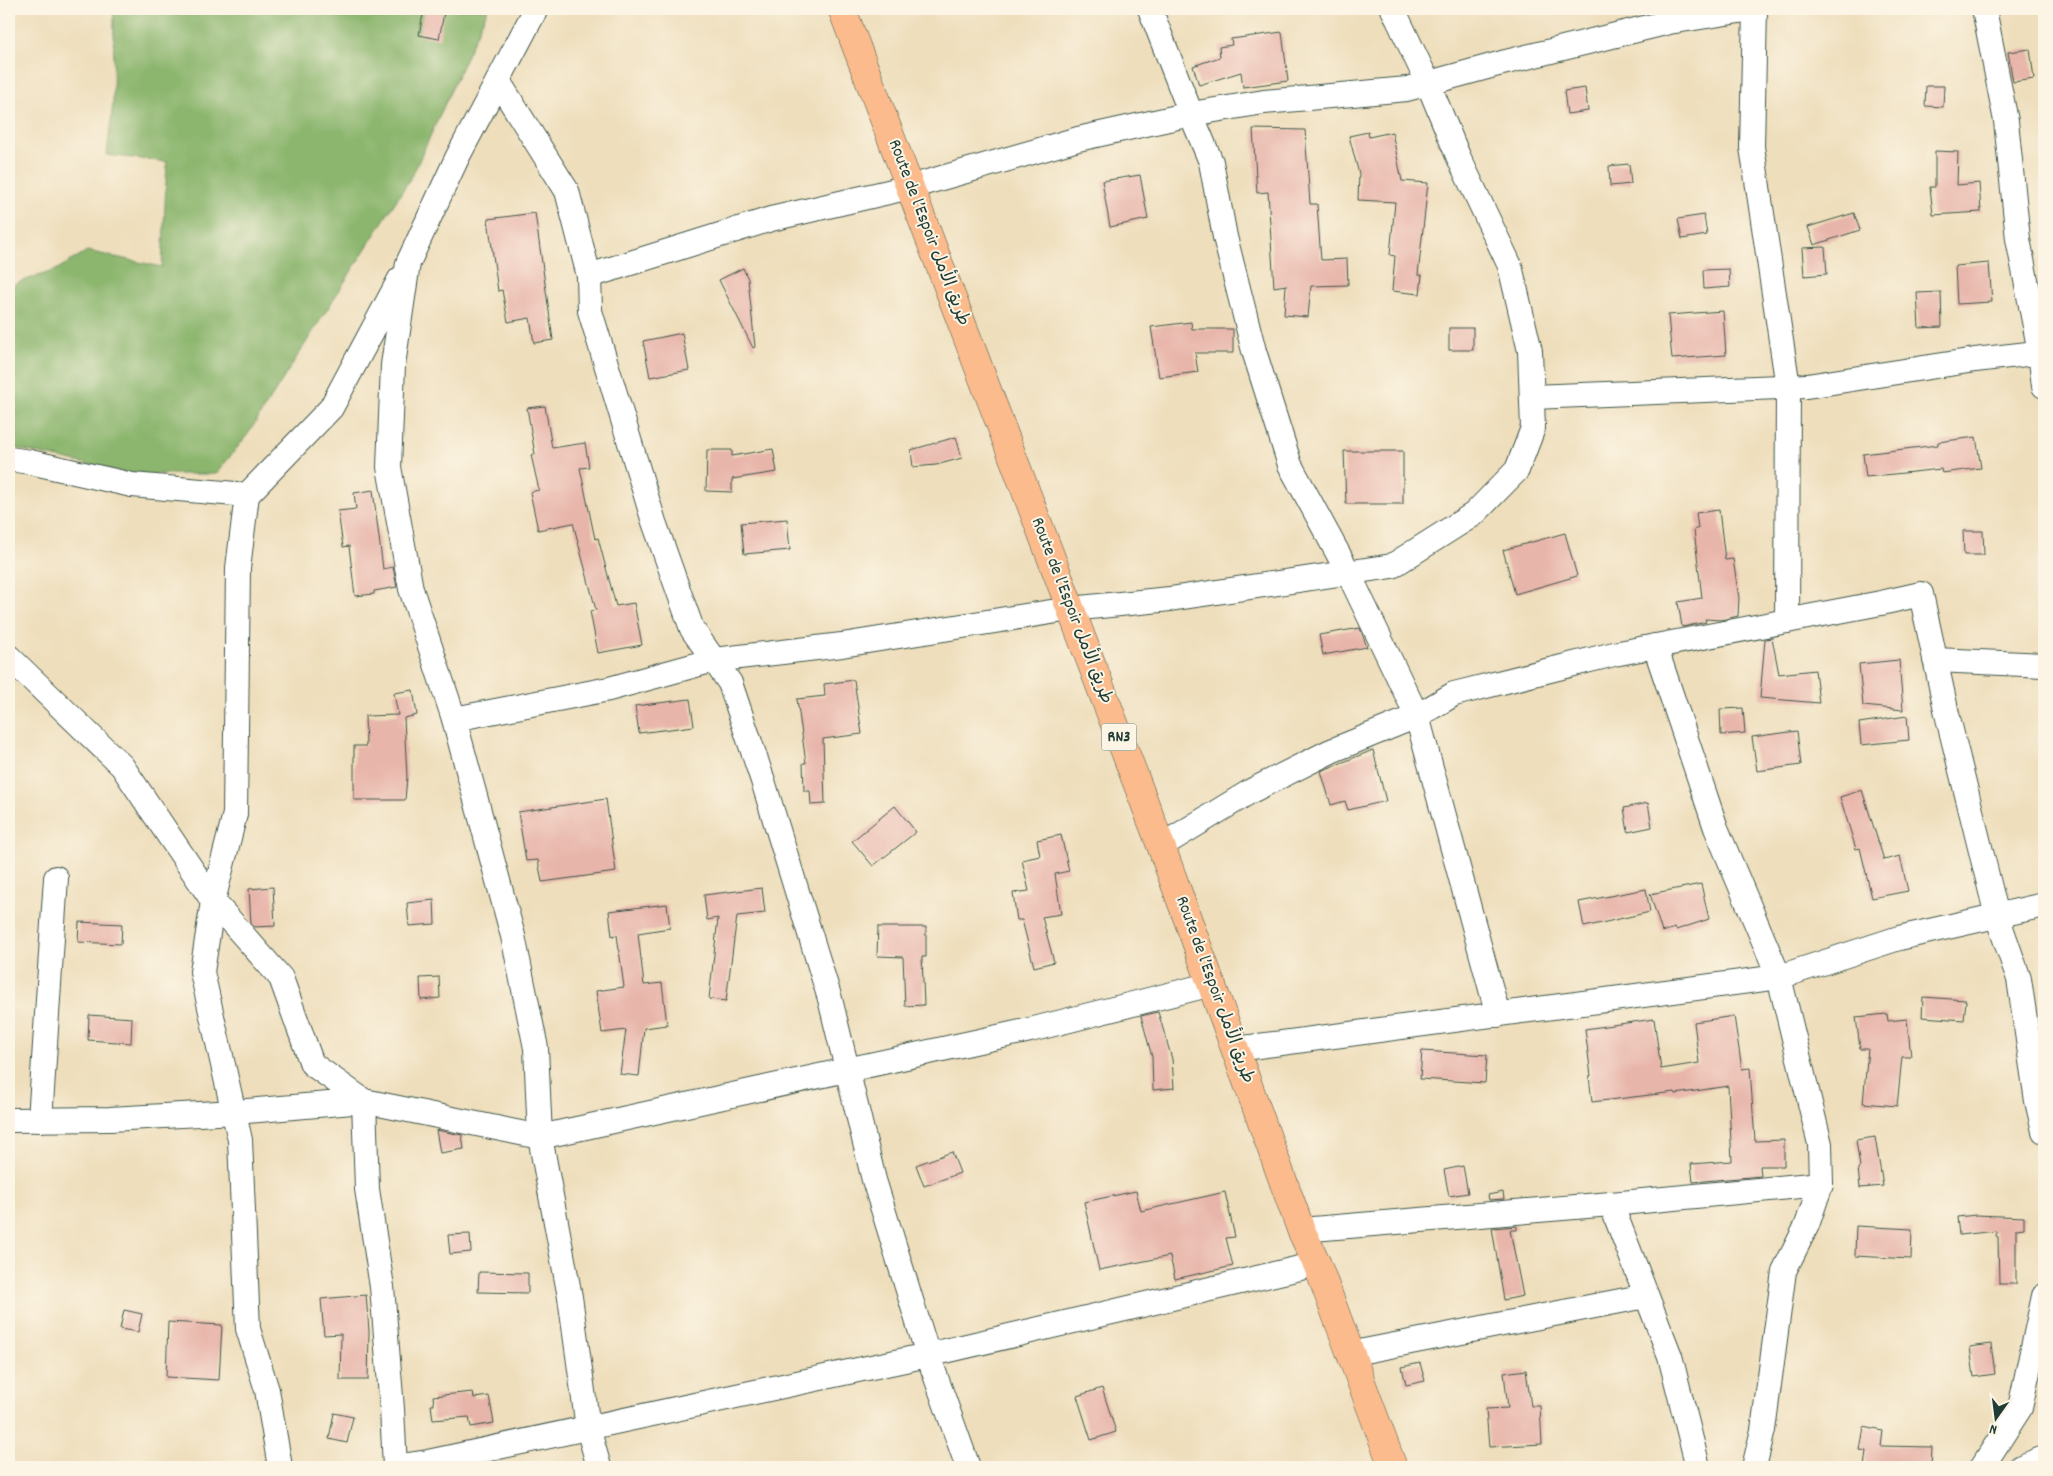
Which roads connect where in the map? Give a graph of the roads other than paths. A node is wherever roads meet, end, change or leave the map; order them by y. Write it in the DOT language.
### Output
graph roads {
  1 [pos="536,9"];
  2 [pos="842,9"];
  3 [pos="1150,9"];
  4 [pos="1393,9"];
  5 [pos="1753,9"];
  6 [pos="1984,9"];
  7 [pos="498,81"];
  8 [pos="1428,83"];
  9 [pos="1191,114"];
  10 [pos="910,187"];
  11 [pos="408,263"];
  12 [pos="589,276"];
  13 [pos="2042,352"];
  14 [pos="2044,386"];
  15 [pos="1788,387"];
  16 [pos="1532,397"];
  17 [pos="9,459"];
  18 [pos="247,495"];
  19 [pos="1348,572"];
  20 [pos="1070,609"];
  21 [pos="1787,621"];
  22 [pos="1655,646"];
  23 [pos="9,657"];
  24 [pos="714,660"];
  25 [pos="1936,660"];
  26 [pos="2044,665"];
  27 [pos="1417,716"];
  28 [pos="454,719"];
  29 [pos="1161,846"];
  30 [pos="56,878"];
  31 [pos="213,901"];
  32 [pos="2044,905"];
  33 [pos="1997,916"];
  34 [pos="1779,977"];
  35 [pos="1212,984"];
  36 [pos="1498,1015"];
  37 [pos="1236,1049"];
  38 [pos="848,1071"];
  39 [pos="364,1100"];
  40 [pos="235,1112"];
  41 [pos="9,1120"];
  42 [pos="40,1120"];
  43 [pos="2044,1131"];
  44 [pos="540,1137"];
  45 [pos="1821,1184"];
  46 [pos="1611,1204"];
  47 [pos="1302,1230"];
  48 [pos="1317,1264"];
  49 [pos="1646,1296"];
  50 [pos="2044,1296"];
  51 [pos="1349,1354"];
  52 [pos="928,1355"];
  53 [pos="588,1428"];
  54 [pos="2044,1458"];
  55 [pos="280,1467"];
  56 [pos="394,1467"];
  57 [pos="599,1467"];
  58 [pos="968,1467"];
  59 [pos="1393,1467"];
  60 [pos="1698,1467"];
  61 [pos="1754,1467"];
  62 [pos="1982,1467"];
  63 [pos="2021,1467"];
  1 -- 7 [label="street"];
  2 -- 10 [label="highway, Route de l’Espoir طريق الأمل / RN3"];
  3 -- 9 [label="street"];
  4 -- 8 [label="street"];
  5 -- 8 [label="street"];
  5 -- 15 [label="street"];
  6 -- 13 [label="street"];
  7 -- 11 [label="street"];
  7 -- 12 [label="street"];
  8 -- 9 [label="street"];
  8 -- 16 [label="street"];
  9 -- 10 [label="street"];
  9 -- 19 [label="street"];
  10 -- 12 [label="street"];
  10 -- 20 [label="highway, Route de l’Espoir طريق الأمل / RN3"];
  11 -- 18 [label="street"];
  11 -- 28 [label="street"];
  12 -- 24 [label="street"];
  13 -- 14 [label="street"];
  13 -- 15 [label="street"];
  15 -- 16 [label="street"];
  15 -- 21 [label="street"];
  16 -- 19 [label="street"];
  17 -- 18 [label="street"];
  18 -- 31 [label="street"];
  19 -- 20 [label="street"];
  19 -- 27 [label="street"];
  20 -- 24 [label="street"];
  20 -- 29 [label="highway, Route de l’Espoir طريق الأمل / RN3"];
  21 -- 22 [label="street"];
  21 -- 25 [label="street"];
  22 -- 27 [label="street"];
  22 -- 34 [label="street"];
  23 -- 31 [label="street"];
  24 -- 28 [label="street"];
  24 -- 38 [label="street"];
  25 -- 26 [label="street"];
  25 -- 33 [label="street"];
  27 -- 29 [label="street"];
  27 -- 36 [label="street"];
  28 -- 44 [label="street"];
  29 -- 35 [label="highway, Route de l’Espoir طريق الأمل / RN3"];
  30 -- 42 [label="street"];
  31 -- 39 [label="street"];
  31 -- 40 [label="street"];
  32 -- 33 [label="street"];
  33 -- 34 [label="street"];
  33 -- 43 [label="street"];
  34 -- 36 [label="street"];
  34 -- 45 [label="street"];
  35 -- 37 [label="highway, Route de l’Espoir طريق الأمل / RN3"];
  35 -- 38 [label="street"];
  36 -- 37 [label="street"];
  37 -- 47 [label="highway, Route de l’Espoir طريق الأمل / RN3"];
  38 -- 44 [label="street"];
  38 -- 52 [label="street"];
  39 -- 40 [label="street"];
  39 -- 44 [label="street"];
  39 -- 56 [label="street"];
  40 -- 42 [label="street"];
  40 -- 55 [label="street"];
  41 -- 42 [label="street"];
  44 -- 53 [label="street"];
  45 -- 46 [label="street"];
  45 -- 61 [label="street"];
  46 -- 47 [label="street"];
  46 -- 49 [label="street"];
  47 -- 48 [label="highway, Route de l’Espoir طريق الأمل / RN3"];
  48 -- 51 [label="highway, Route de l’Espoir طريق الأمل / RN3"];
  48 -- 52 [label="street"];
  49 -- 51 [label="street"];
  49 -- 60 [label="street"];
  50 -- 62 [label="street"];
  51 -- 59 [label="highway, Route de l’Espoir طريق الأمل / RN3"];
  52 -- 53 [label="street"];
  52 -- 58 [label="street"];
  53 -- 56 [label="street"];
  53 -- 57 [label="street"];
  54 -- 63 [label="street"];
}
